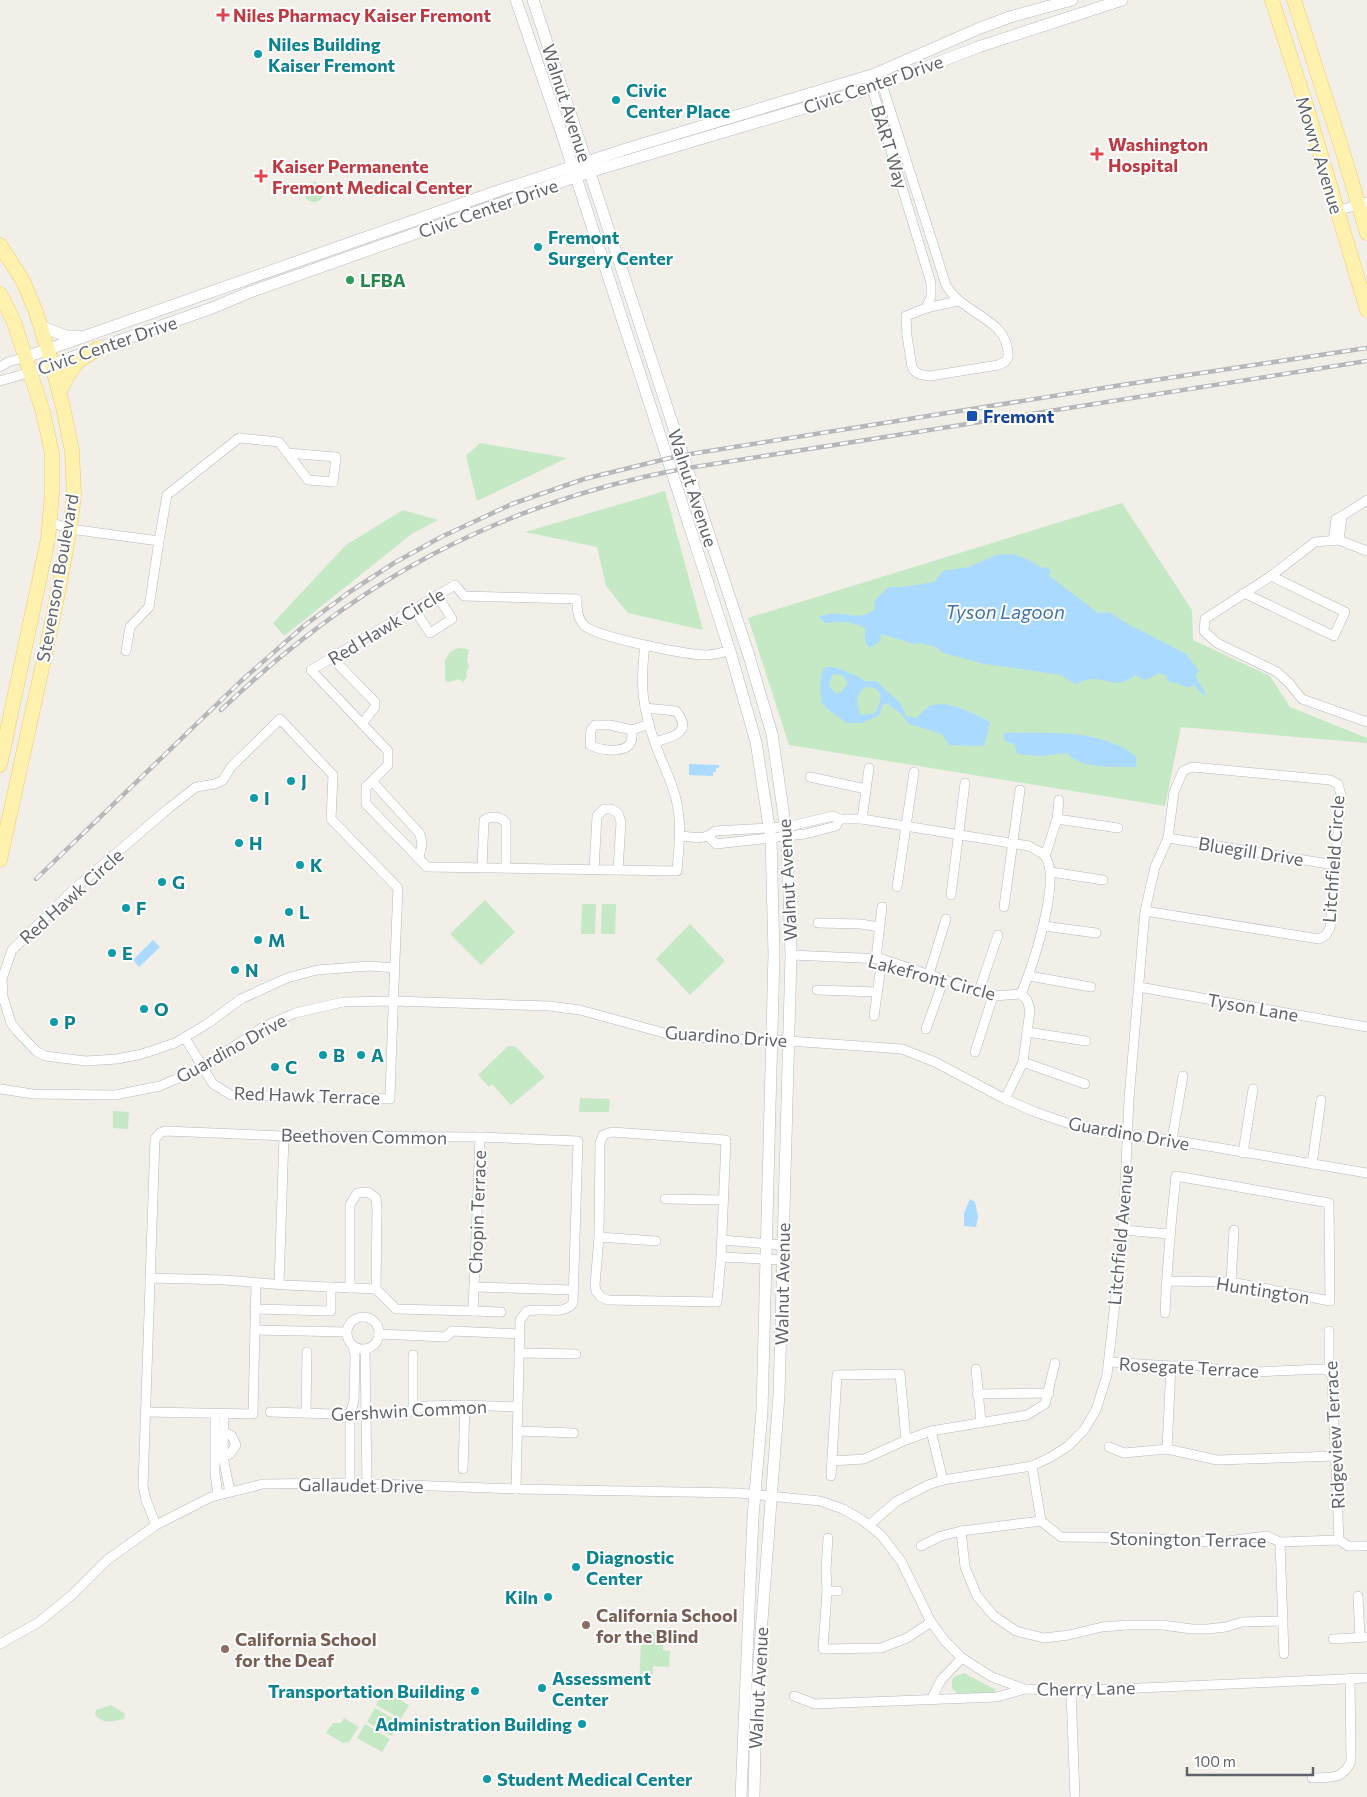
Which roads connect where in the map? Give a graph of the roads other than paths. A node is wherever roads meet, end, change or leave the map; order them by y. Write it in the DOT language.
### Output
graph roads {
  1 [pos="516,0"];
  2 [pos="533,0"];
  3 [pos="1072,0"];
  4 [pos="1122,0"];
  5 [pos="1272,0"];
  6 [pos="1294,0"];
  7 [pos="876,82"];
  8 [pos="588,167"];
  9 [pos="573,172"];
  10 [pos="1363,203"];
  11 [pos="1337,211"];
  12 [pos="1367,233"];
  13 [pos="0,245"];
  14 [pos="0,294"];
  15 [pos="958,301"];
  16 [pos="926,308"];
  17 [pos="1367,310"];
  18 [pos="40,326"];
  19 [pos="88,336"];
  20 [pos="99,348"];
  21 [pos="48,350"];
  22 [pos="26,357"];
  23 [pos="52,364"];
  24 [pos="0,367"];
  25 [pos="31,372"];
  26 [pos="0,381"];
  27 [pos="60,393"];
  28 [pos="287,453"];
  29 [pos="1367,500"];
  30 [pos="50,522"];
  31 [pos="70,529"];
  32 [pos="1336,540"];
  33 [pos="159,541"];
  34 [pos="1367,551"];
  35 [pos="1272,576"];
  36 [pos="1244,593"];
  37 [pos="437,595"];
  38 [pos="414,609"];
  39 [pos="645,645"];
  40 [pos="126,651"];
  41 [pos="730,651"];
  42 [pos="332,658"];
  43 [pos="645,708"];
  44 [pos="1367,722"];
  45 [pos="362,724"];
  46 [pos="649,724"];
  47 [pos="632,730"];
  48 [pos="654,742"];
  49 [pos="0,765"];
  50 [pos="869,768"];
  51 [pos="1184,770"];
  52 [pos="914,772"];
  53 [pos="810,777"];
  54 [pos="372,781"];
  55 [pos="965,783"];
  56 [pos="866,789"];
  57 [pos="1020,790"];
  58 [pos="1059,800"];
  59 [pos="862,819"];
  60 [pos="1057,819"];
  61 [pos="906,827"];
  62 [pos="1118,828"];
  63 [pos="787,832"];
  64 [pos="771,833"];
  65 [pos="680,836"];
  66 [pos="959,836"];
  67 [pos="1168,838"];
  68 [pos="1012,844"];
  69 [pos="1044,856"];
  70 [pos="419,858"];
  71 [pos="0,860"];
  72 [pos="1335,865"];
  73 [pos="482,868"];
  74 [pos="506,868"];
  75 [pos="594,870"];
  76 [pos="618,870"];
  77 [pos="1051,872"];
  78 [pos="1103,880"];
  79 [pos="897,887"];
  80 [pos="951,895"];
  81 [pos="882,907"];
  82 [pos="1004,907"];
  83 [pos="1145,911"];
  84 [pos="946,919"];
  85 [pos="818,922"];
  86 [pos="1044,926"];
  87 [pos="879,927"];
  88 [pos="1096,933"];
  89 [pos="998,935"];
  90 [pos="791,955"];
  91 [pos="879,959"];
  92 [pos="395,968"];
  93 [pos="929,974"];
  94 [pos="1029,976"];
  95 [pos="944,979"];
  96 [pos="1091,987"];
  97 [pos="1139,987"];
  98 [pos="817,990"];
  99 [pos="980,991"];
  100 [pos="877,992"];
  101 [pos="1021,994"];
  102 [pos="993,996"];
  103 [pos="393,1001"];
  104 [pos="874,1016"];
  105 [pos="1367,1026"];
  106 [pos="926,1029"];
  107 [pos="1027,1032"];
  108 [pos="185,1038"];
  109 [pos="772,1040"];
  110 [pos="790,1041"];
  111 [pos="1086,1041"];
  112 [pos="975,1052"];
  113 [pos="1023,1062"];
  114 [pos="203,1067"];
  115 [pos="1183,1076"];
  116 [pos="1086,1084"];
  117 [pos="0,1089"];
  118 [pos="1253,1089"];
  119 [pos="1005,1099"];
  120 [pos="1321,1100"];
  121 [pos="1128,1135"];
  122 [pos="284,1136"];
  123 [pos="480,1137"];
  124 [pos="1172,1140"];
  125 [pos="1243,1153"];
  126 [pos="1312,1164"];
  127 [pos="1367,1173"];
  128 [pos="665,1199"];
  129 [pos="723,1200"];
  130 [pos="1122,1230"];
  131 [pos="1234,1230"];
  132 [pos="1169,1234"];
  133 [pos="599,1237"];
  134 [pos="722,1240"];
  135 [pos="656,1241"];
  136 [pos="766,1244"];
  137 [pos="782,1245"];
  138 [pos="721,1257"];
  139 [pos="766,1259"];
  140 [pos="782,1260"];
  141 [pos="150,1278"];
  142 [pos="1167,1281"];
  143 [pos="1231,1282"];
  144 [pos="256,1283"];
  145 [pos="279,1284"];
  146 [pos="331,1287"];
  147 [pos="474,1287"];
  148 [pos="350,1288"];
  149 [pos="376,1289"];
  150 [pos="573,1290"];
  151 [pos="255,1309"];
  152 [pos="473,1311"];
  153 [pos="501,1312"];
  154 [pos="1165,1313"];
  155 [pos="255,1330"];
  156 [pos="1329,1330"];
  157 [pos="346,1332"];
  158 [pos="379,1334"];
  159 [pos="520,1334"];
  160 [pos="353,1346"];
  161 [pos="365,1349"];
  162 [pos="307,1352"];
  163 [pos="519,1353"];
  164 [pos="576,1354"];
  165 [pos="413,1355"];
  166 [pos="1109,1362"];
  167 [pos="1055,1363"];
  168 [pos="1171,1366"];
  169 [pos="976,1369"];
  170 [pos="1329,1371"];
  171 [pos="1049,1393"];
  172 [pos="977,1394"];
  173 [pos="465,1405"];
  174 [pos="518,1406"];
  175 [pos="413,1411"];
  176 [pos="146,1412"];
  177 [pos="270,1412"];
  178 [pos="306,1413"];
  179 [pos="220,1414"];
  180 [pos="350,1414"];
  181 [pos="365,1415"];
  182 [pos="980,1422"];
  183 [pos="518,1431"];
  184 [pos="931,1431"];
  185 [pos="574,1433"];
  186 [pos="906,1440"];
  187 [pos="349,1446"];
  188 [pos="367,1447"];
  189 [pos="1109,1447"];
  190 [pos="1167,1449"];
  191 [pos="1336,1456"];
  192 [pos="219,1458"];
  193 [pos="832,1461"];
  194 [pos="1032,1466"];
  195 [pos="463,1469"];
  196 [pos="831,1476"];
  197 [pos="943,1480"];
  198 [pos="350,1483"];
  199 [pos="367,1484"];
  200 [pos="516,1489"];
  201 [pos="230,1492"];
  202 [pos="755,1494"];
  203 [pos="218,1495"];
  204 [pos="770,1496"];
  205 [pos="1041,1521"];
  206 [pos="156,1525"];
  207 [pos="870,1525"];
  208 [pos="961,1531"];
  209 [pos="828,1538"];
  210 [pos="1339,1540"];
  211 [pos="1280,1542"];
  212 [pos="921,1546"];
  213 [pos="1365,1546"];
  214 [pos="827,1591"];
  215 [pos="838,1591"];
  216 [pos="1358,1596"];
  217 [pos="1283,1621"];
  218 [pos="931,1622"];
  219 [pos="1363,1637"];
  220 [pos="1333,1639"];
  221 [pos="0,1644"];
  222 [pos="1284,1654"];
  223 [pos="962,1658"];
  224 [pos="1350,1678"];
  225 [pos="1367,1678"];
  226 [pos="1025,1689"];
  227 [pos="1070,1691"];
  228 [pos="794,1696"];
  229 [pos="932,1698"];
  230 [pos="1312,1778"];
  231 [pos="741,1797"];
  232 [pos="754,1797"];
  233 [pos="1075,1797"];
  1 -- 9 [label="main road, Walnut Avenue"];
  2 -- 8 [label="main road, Walnut Avenue"];
  3 -- 7 [label="main road, Civic Center Drive"];
  4 -- 7 [label="main road, Civic Center Drive"];
  5 -- 11 [label="main road, Mowry Avenue"];
  6 -- 10 [label="main road, Mowry Avenue"];
  7 -- 8 [label="main road, Civic Center Drive"];
  7 -- 15 [label="street, BART Way"];
  7 -- 16 [label="street, BART Way"];
  8 -- 9 [label="main road, Civic Center Drive"];
  8 -- 63 [label="main road, Walnut Avenue"];
  9 -- 19 [label="main road, Civic Center Drive"];
  9 -- 20 [label="main road, Civic Center Drive"];
  9 -- 41 [label="main road, Walnut Avenue"];
  10 -- 11 [label="street"];
  10 -- 12 [label="main road, Mowry Avenue"];
  11 -- 17 [label="main road, Mowry Avenue"];
  13 -- 18 [label="main road, Stevenson Boulevard"];
  14 -- 22 [label="main road, Stevenson Boulevard"];
  15 -- 16 [label="street, BART Way"];
  15 -- 16 [label="street, BART Way"];
  18 -- 19 [label="main road"];
  18 -- 21 [label="main road, Stevenson Boulevard"];
  19 -- 21 [label="main road, Civic Center Drive"];
  20 -- 23 [label="main road, Civic Center Drive"];
  20 -- 27 [label="main road"];
  21 -- 22 [label="main road, Civic Center Drive"];
  21 -- 23 [label="main road, Stevenson Boulevard"];
  22 -- 24 [label="street, Civic Center Drive"];
  22 -- 25 [label="main road, Stevenson Boulevard"];
  23 -- 25 [label="main road, Civic Center Drive"];
  23 -- 27 [label="main road, Stevenson Boulevard"];
  25 -- 26 [label="street, Civic Center Drive"];
  25 -- 30 [label="main road, Stevenson Boulevard"];
  27 -- 31 [label="main road, Stevenson Boulevard"];
  28 -- 28 [label="street"];
  28 -- 33 [label="street"];
  29 -- 32 [label="street"];
  30 -- 31 [label="street"];
  30 -- 49 [label="main road, Stevenson Boulevard"];
  31 -- 33 [label="street"];
  31 -- 71 [label="main road, Stevenson Boulevard"];
  32 -- 34 [label="street"];
  32 -- 35 [label="street"];
  33 -- 40 [label="street"];
  35 -- 36 [label="street"];
  35 -- 36 [label="street"];
  36 -- 44 [label="street"];
  37 -- 38 [label="street, Red Hawk Circle"];
  37 -- 38 [label="street"];
  37 -- 39 [label="street, Red Hawk Circle"];
  38 -- 42 [label="street, Red Hawk Circle"];
  39 -- 41 [label="street"];
  39 -- 43 [label="street"];
  41 -- 64 [label="main road, Walnut Avenue"];
  42 -- 45 [label="street"];
  42 -- 45 [label="street, Red Hawk Circle"];
  43 -- 46 [label="street"];
  43 -- 48 [label="street"];
  45 -- 54 [label="street"];
  46 -- 47 [label="street"];
  46 -- 48 [label="street"];
  47 -- 47 [label="street"];
  48 -- 65 [label="street"];
  50 -- 56 [label="street"];
  51 -- 67 [label="street, Litchfield Avenue"];
  51 -- 72 [label="street, Litchfield Circle"];
  52 -- 61 [label="street"];
  53 -- 56 [label="street"];
  54 -- 70 [label="street"];
  54 -- 70 [label="street"];
  55 -- 66 [label="street"];
  56 -- 59 [label="street"];
  57 -- 68 [label="street"];
  58 -- 60 [label="street"];
  59 -- 61 [label="street"];
  59 -- 63 [label="street"];
  60 -- 62 [label="street"];
  60 -- 69 [label="street"];
  61 -- 66 [label="street"];
  61 -- 79 [label="street"];
  63 -- 64 [label="street"];
  63 -- 90 [label="main road, Walnut Avenue"];
  64 -- 65 [label="street"];
  64 -- 109 [label="main road, Walnut Avenue"];
  65 -- 76 [label="street"];
  66 -- 68 [label="street"];
  66 -- 80 [label="street"];
  67 -- 72 [label="street, Bluegill Drive"];
  67 -- 83 [label="street, Litchfield Avenue"];
  68 -- 69 [label="street"];
  68 -- 82 [label="street"];
  69 -- 77 [label="street"];
  70 -- 73 [label="street"];
  72 -- 83 [label="street, Litchfield Circle"];
  73 -- 74 [label="street"];
  73 -- 74 [label="street"];
  74 -- 75 [label="street"];
  75 -- 76 [label="street"];
  75 -- 76 [label="street"];
  77 -- 78 [label="street"];
  77 -- 86 [label="street, Lakefront Circle"];
  81 -- 87 [label="street"];
  83 -- 97 [label="street, Litchfield Avenue"];
  84 -- 93 [label="street"];
  85 -- 87 [label="street"];
  86 -- 88 [label="street"];
  86 -- 94 [label="street, Lakefront Circle"];
  87 -- 91 [label="street"];
  89 -- 99 [label="street"];
  90 -- 91 [label="street, Lakefront Circle"];
  90 -- 110 [label="main road, Walnut Avenue"];
  91 -- 93 [label="street, Lakefront Circle"];
  91 -- 100 [label="street"];
  92 -- 103 [label="street, Red Hawk Circle"];
  92 -- 108 [label="street, Red Hawk Circle"];
  92 -- 108 [label="street, Red Hawk Circle"];
  93 -- 95 [label="street, Lakefront Circle"];
  94 -- 96 [label="street"];
  94 -- 101 [label="street, Lakefront Circle"];
  95 -- 99 [label="street, Lakefront Circle"];
  95 -- 106 [label="street"];
  97 -- 105 [label="street, Tyson Lane"];
  97 -- 121 [label="street, Litchfield Avenue"];
  98 -- 100 [label="street"];
  99 -- 102 [label="street, Lakefront Circle"];
  100 -- 104 [label="street"];
  101 -- 102 [label="street, Lakefront Circle"];
  101 -- 107 [label="street"];
  102 -- 112 [label="street"];
  103 -- 109 [label="street, Guardino Drive"];
  103 -- 114 [label="street, Guardino Drive"];
  103 -- 114 [label="street, Red Hawk Terrace"];
  107 -- 111 [label="street"];
  107 -- 113 [label="street"];
  108 -- 114 [label="street, Red Hawk Terrace"];
  109 -- 110 [label="street, Guardino Drive"];
  109 -- 136 [label="main road, Walnut Avenue"];
  110 -- 119 [label="street, Guardino Drive"];
  110 -- 137 [label="main road, Walnut Avenue"];
  113 -- 116 [label="street"];
  113 -- 119 [label="street"];
  114 -- 117 [label="street, Guardino Drive"];
  115 -- 124 [label="street"];
  118 -- 125 [label="street"];
  119 -- 121 [label="street, Guardino Drive"];
  120 -- 126 [label="street"];
  121 -- 124 [label="street, Guardino Drive"];
  121 -- 130 [label="street, Litchfield Avenue"];
  122 -- 123 [label="street, Beethoven Common"];
  122 -- 141 [label="street, Beethoven Common"];
  122 -- 145 [label="street"];
  123 -- 147 [label="street, Chopin Terrace"];
  123 -- 150 [label="street, Beethoven Common"];
  124 -- 125 [label="street, Guardino Drive"];
  125 -- 126 [label="street, Guardino Drive"];
  126 -- 127 [label="street, Guardino Drive"];
  128 -- 129 [label="street"];
  129 -- 133 [label="street"];
  129 -- 134 [label="street"];
  130 -- 132 [label="street"];
  130 -- 166 [label="street, Litchfield Avenue"];
  131 -- 143 [label="street"];
  132 -- 142 [label="street"];
  132 -- 143 [label="street, Huntington"];
  133 -- 135 [label="street"];
  133 -- 138 [label="street"];
  134 -- 136 [label="street"];
  134 -- 138 [label="street"];
  136 -- 137 [label="street"];
  136 -- 139 [label="main road, Walnut Avenue"];
  137 -- 140 [label="main road, Walnut Avenue"];
  138 -- 139 [label="street"];
  139 -- 140 [label="street"];
  139 -- 202 [label="main road, Walnut Avenue"];
  140 -- 204 [label="main road, Walnut Avenue"];
  141 -- 144 [label="street"];
  141 -- 176 [label="street, Beethoven Common"];
  142 -- 143 [label="street, Huntington"];
  142 -- 154 [label="street"];
  144 -- 145 [label="street"];
  144 -- 151 [label="street"];
  145 -- 146 [label="street"];
  146 -- 148 [label="street"];
  146 -- 151 [label="street"];
  147 -- 150 [label="street"];
  147 -- 152 [label="street"];
  148 -- 149 [label="street"];
  148 -- 149 [label="street"];
  149 -- 152 [label="street"];
  150 -- 159 [label="street"];
  151 -- 155 [label="street"];
  152 -- 153 [label="street"];
  155 -- 157 [label="street"];
  155 -- 179 [label="street"];
  156 -- 170 [label="street, Ridgeview Terrace"];
  157 -- 158 [label="street"];
  157 -- 160 [label="street"];
  158 -- 159 [label="street"];
  158 -- 161 [label="street"];
  159 -- 163 [label="street"];
  160 -- 161 [label="street"];
  160 -- 180 [label="street"];
  161 -- 181 [label="street"];
  162 -- 178 [label="street"];
  163 -- 164 [label="street"];
  163 -- 174 [label="street"];
  165 -- 175 [label="street"];
  166 -- 168 [label="street, Rosegate Terrace"];
  166 -- 194 [label="street, Litchfield Avenue"];
  167 -- 171 [label="street"];
  168 -- 170 [label="street, Rosegate Terrace"];
  168 -- 190 [label="street"];
  169 -- 172 [label="street"];
  170 -- 191 [label="street, Ridgeview Terrace"];
  171 -- 172 [label="street"];
  171 -- 182 [label="street"];
  172 -- 182 [label="street"];
  173 -- 174 [label="street, Gershwin Common"];
  173 -- 175 [label="street, Gershwin Common"];
  173 -- 195 [label="street"];
  174 -- 183 [label="street"];
  175 -- 181 [label="street, Gershwin Common"];
  176 -- 179 [label="street"];
  176 -- 206 [label="street, Beethoven Common"];
  177 -- 178 [label="street, Gershwin Common"];
  178 -- 180 [label="street, Gershwin Common"];
  179 -- 192 [label="street"];
  179 -- 192 [label="street"];
  180 -- 181 [label="street, Gershwin Common"];
  180 -- 187 [label="street"];
  181 -- 188 [label="street"];
  182 -- 184 [label="street"];
  183 -- 185 [label="street"];
  183 -- 200 [label="street"];
  184 -- 186 [label="street"];
  184 -- 197 [label="street"];
  186 -- 193 [label="street"];
  186 -- 193 [label="street"];
  187 -- 188 [label="street"];
  187 -- 198 [label="street"];
  188 -- 199 [label="street"];
  189 -- 190 [label="street"];
  190 -- 191 [label="street"];
  191 -- 210 [label="street, Ridgeview Terrace"];
  192 -- 201 [label="street"];
  192 -- 203 [label="street"];
  193 -- 196 [label="street"];
  194 -- 197 [label="street, Litchfield Avenue"];
  194 -- 205 [label="street"];
  197 -- 207 [label="street, Litchfield Avenue"];
  198 -- 199 [label="street, Gallaudet Drive"];
  198 -- 201 [label="street, Gallaudet Drive"];
  199 -- 200 [label="street, Gallaudet Drive"];
  200 -- 202 [label="street, Gallaudet Drive"];
  201 -- 203 [label="street, Gallaudet Drive"];
  202 -- 204 [label="street, Gallaudet Drive"];
  202 -- 231 [label="main road, Walnut Avenue"];
  203 -- 206 [label="street, Gallaudet Drive"];
  204 -- 207 [label="street, Cherry Lane"];
  204 -- 232 [label="main road, Walnut Avenue"];
  205 -- 208 [label="street"];
  205 -- 211 [label="street, Stonington Terrace"];
  206 -- 221 [label="street, Gallaudet Drive"];
  207 -- 218 [label="street, Cherry Lane"];
  208 -- 212 [label="street"];
  208 -- 217 [label="street"];
  209 -- 214 [label="street"];
  210 -- 211 [label="street, Stonington Terrace"];
  210 -- 213 [label="street, Stonington Terrace"];
  211 -- 217 [label="street"];
  214 -- 215 [label="street"];
  214 -- 218 [label="street"];
  216 -- 219 [label="street"];
  217 -- 222 [label="street"];
  218 -- 223 [label="street, Cherry Lane"];
  219 -- 220 [label="street"];
  223 -- 226 [label="street, Cherry Lane"];
  223 -- 229 [label="street"];
  224 -- 225 [label="street, Cherry Lane"];
  224 -- 227 [label="street, Cherry Lane"];
  224 -- 230 [label="street"];
  226 -- 227 [label="street, Cherry Lane"];
  226 -- 229 [label="street"];
  227 -- 233 [label="street"];
  228 -- 229 [label="street"];
}
